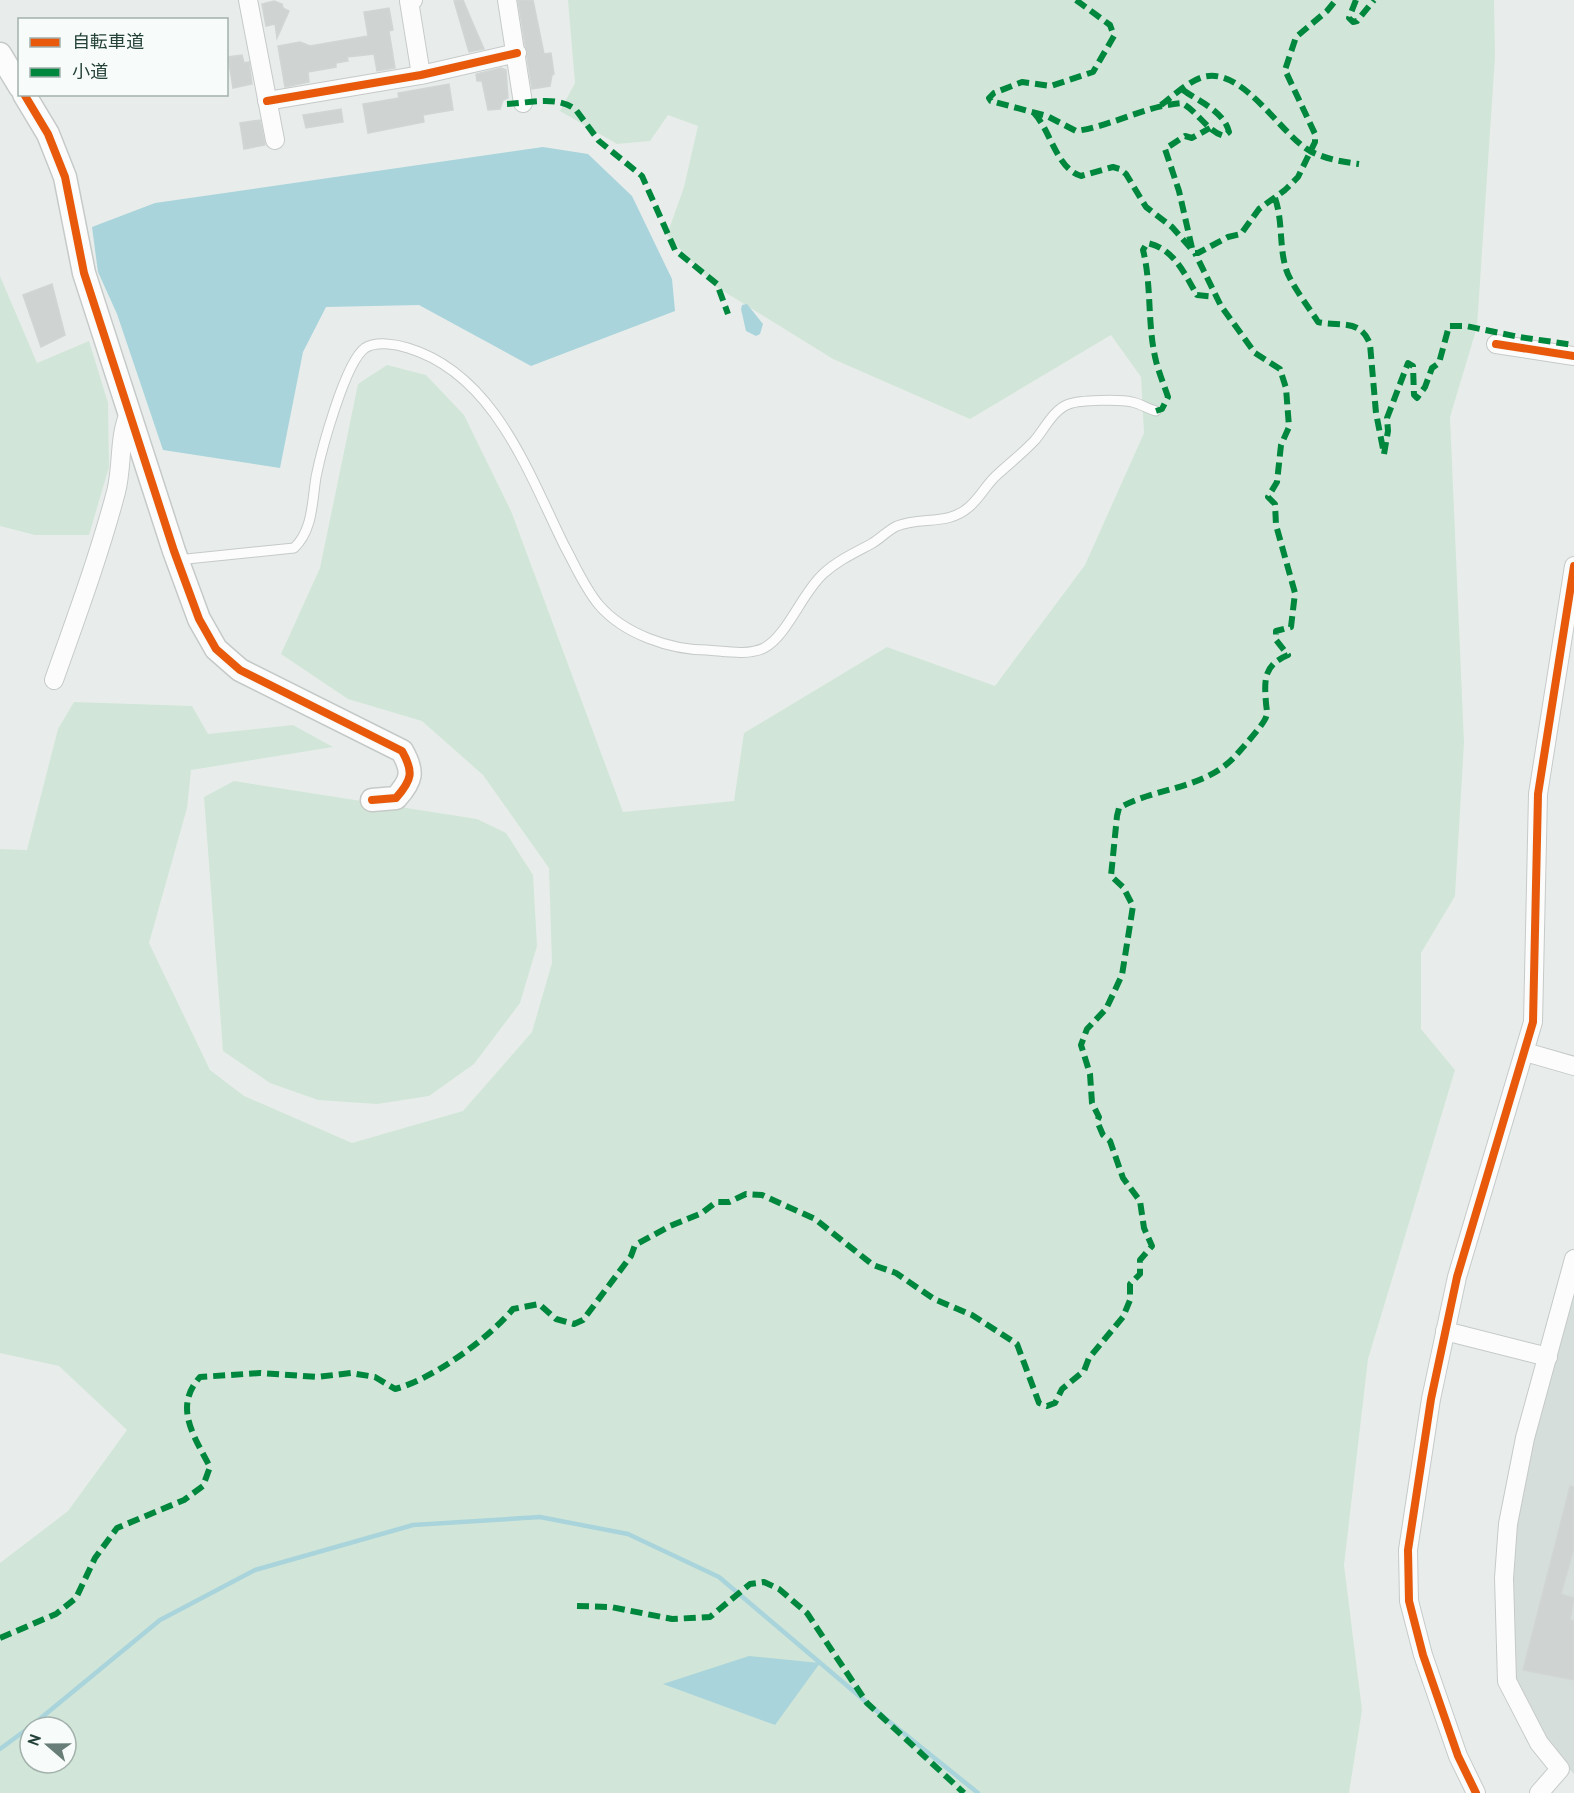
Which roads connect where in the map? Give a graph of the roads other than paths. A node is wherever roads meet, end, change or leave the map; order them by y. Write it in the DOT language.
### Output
graph roads {
  1 [pos="248,0"];
  2 [pos="413,0"];
  3 [pos="507,0"];
  4 [pos="517,53"];
  5 [pos="0,54"];
  6 [pos="421,75"];
  7 [pos="18,84"];
  8 [pos="25,96"];
  9 [pos="267,101"];
  10 [pos="523,103"];
  11 [pos="275,140"];
  12 [pos="1496,344"];
  13 [pos="1574,356"];
  14 [pos="130,411"];
  15 [pos="1156,411"];
  16 [pos="177,560"];
  17 [pos="1574,566"];
  18 [pos="54,680"];
  19 [pos="372,800"];
  20 [pos="1525,1052"];
  21 [pos="1574,1066"];
  22 [pos="1574,1259"];
  23 [pos="1445,1331"];
  24 [pos="1548,1357"];
  25 [pos="1476,1793"];
  26 [pos="1539,1793"];
  1 -- 9 [label="street"];
  2 -- 6 [label="street"];
  3 -- 4 [label="street"];
  4 -- 6 [label="street"];
  4 -- 10 [label="street"];
  5 -- 7 [label="street"];
  6 -- 9 [label="street"];
  8 -- 14 [label="street"];
  9 -- 11 [label="street"];
  12 -- 13 [label="street"];
  14 -- 16 [label="street"];
  14 -- 18 [label="street"];
  15 -- 16 [label="lane"];
  16 -- 19 [label="street"];
  17 -- 20 [label="street"];
  20 -- 21 [label="street"];
  20 -- 23 [label="street"];
  22 -- 24 [label="street"];
  23 -- 24 [label="street"];
  23 -- 25 [label="street"];
  24 -- 26 [label="street"];
}
